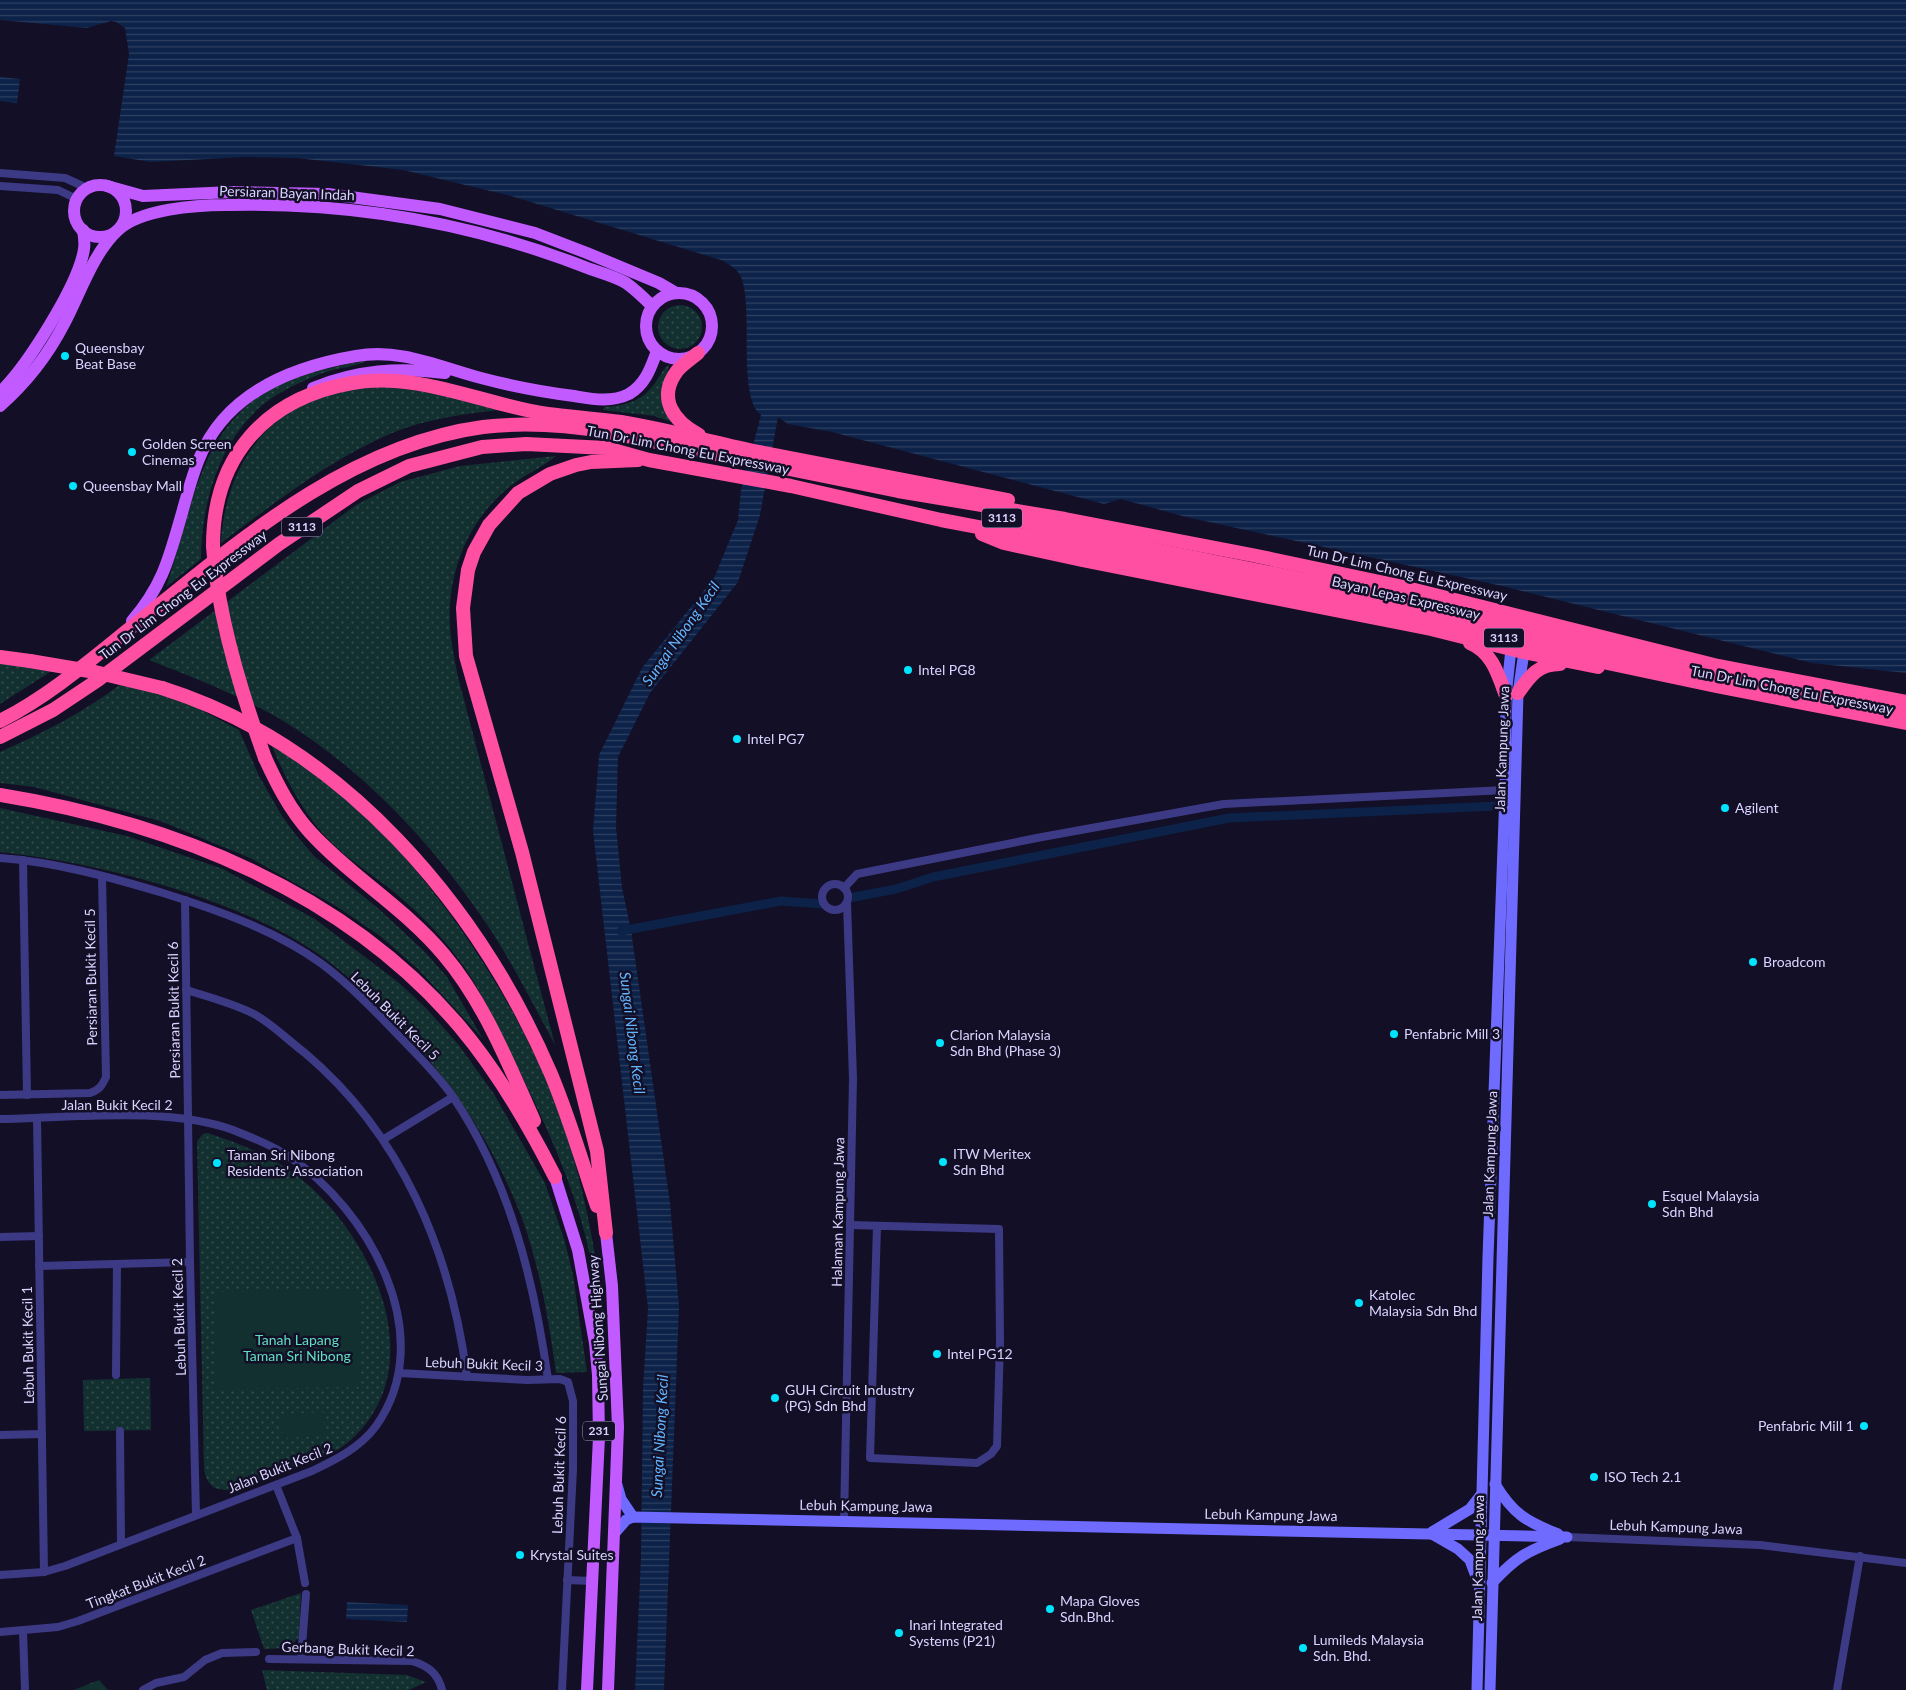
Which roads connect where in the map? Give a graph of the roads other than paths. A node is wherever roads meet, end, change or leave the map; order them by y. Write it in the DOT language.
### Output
graph roads {
  1 [pos="0,173"];
  2 [pos="0,186"];
  3 [pos="107,186"];
  4 [pos="88,188"];
  5 [pos="77,200"];
  6 [pos="119,229"];
  7 [pos="83,230"];
  8 [pos="676,293"];
  9 [pos="652,306"];
  10 [pos="657,351"];
  11 [pos="698,353"];
  12 [pos="480,378"];
  13 [pos="0,392"];
  14 [pos="0,406"];
  15 [pos="277,411"];
  16 [pos="714,442"];
  17 [pos="736,452"];
  18 [pos="649,460"];
  19 [pos="793,463"];
  20 [pos="898,491"];
  21 [pos="1065,519"];
  22 [pos="941,520"];
  23 [pos="1104,546"];
  24 [pos="1530,619"];
  25 [pos="1431,628"];
  26 [pos="1527,634"];
  27 [pos="118,638"];
  28 [pos="1628,642"];
  29 [pos="1517,651"];
  30 [pos="0,657"];
  31 [pos="1590,666"];
  32 [pos="1512,694"];
  33 [pos="1906,702"];
  34 [pos="1906,712"];
  35 [pos="0,721"];
  36 [pos="1906,723"];
  37 [pos="1906,729"];
  38 [pos="0,736"];
  39 [pos="1505,790"];
  40 [pos="0,795"];
  41 [pos="0,858"];
  42 [pos="23,860"];
  43 [pos="102,876"];
  44 [pos="844,888"];
  45 [pos="185,900"];
  46 [pos="847,902"];
  47 [pos="186,990"];
  48 [pos="27,1094"];
  49 [pos="0,1095"];
  50 [pos="453,1096"];
  51 [pos="37,1118"];
  52 [pos="188,1118"];
  53 [pos="0,1119"];
  54 [pos="384,1140"];
  55 [pos="555,1177"];
  56 [pos="850,1225"];
  57 [pos="877,1226"];
  58 [pos="606,1233"];
  59 [pos="39,1236"];
  60 [pos="0,1237"];
  61 [pos="190,1262"];
  62 [pos="116,1264"];
  63 [pos="39,1266"];
  64 [pos="399,1373"];
  65 [pos="116,1375"];
  66 [pos="467,1377"];
  67 [pos="548,1379"];
  68 [pos="568,1382"];
  69 [pos="120,1432"];
  70 [pos="42,1434"];
  71 [pos="0,1435"];
  72 [pos="616,1483"];
  73 [pos="1495,1484"];
  74 [pos="276,1485"];
  75 [pos="1481,1495"];
  76 [pos="196,1515"];
  77 [pos="636,1517"];
  78 [pos="844,1521"];
  79 [pos="1431,1533"];
  80 [pos="614,1534"];
  81 [pos="1480,1534"];
  82 [pos="1493,1535"];
  83 [pos="1567,1537"];
  84 [pos="297,1538"];
  85 [pos="121,1544"];
  86 [pos="1860,1556"];
  87 [pos="1906,1563"];
  88 [pos="44,1572"];
  89 [pos="0,1575"];
  90 [pos="567,1580"];
  91 [pos="592,1581"];
  92 [pos="305,1583"];
  93 [pos="1492,1583"];
  94 [pos="1479,1585"];
  95 [pos="306,1594"];
  96 [pos="23,1631"];
  97 [pos="0,1632"];
  98 [pos="256,1652"];
  99 [pos="269,1659"];
  100 [pos="301,1659"];
  101 [pos="25,1690"];
  102 [pos="142,1690"];
  103 [pos="442,1690"];
  104 [pos="562,1690"];
  105 [pos="587,1690"];
  106 [pos="608,1690"];
  107 [pos="1477,1690"];
  108 [pos="1490,1690"];
  109 [pos="1837,1690"];
  1 -- 4 [label="street"];
  2 -- 5 [label="street"];
  3 -- 4 [label="main road"];
  3 -- 6 [label="main road"];
  3 -- 8 [label="main road, Persiaran Bayan Indah"];
  4 -- 5 [label="main road"];
  5 -- 7 [label="main road"];
  6 -- 7 [label="main road"];
  6 -- 9 [label="main road, Persiaran Bayan Indah"];
  6 -- 14 [label="main road, Persiaran Bayan Indah"];
  7 -- 13 [label="main road"];
  8 -- 9 [label="main road"];
  8 -- 11 [label="main road"];
  9 -- 10 [label="main road"];
  10 -- 11 [label="main road"];
  10 -- 12 [label="main road"];
  11 -- 16 [label="highway"];
  12 -- 15 [label="main road"];
  12 -- 27 [label="main road"];
  15 -- 16 [label="highway"];
  15 -- 55 [label="highway, bridge"];
  16 -- 17 [label="highway"];
  17 -- 19 [label="highway, Tun Dr Lim Chong Eu Expressway / 3113"];
  17 -- 27 [label="highway, Tun Dr Lim Chong Eu Expressway / 3113"];
  18 -- 22 [label="highway, Tun Dr Lim Chong Eu Expressway / 3113"];
  18 -- 38 [label="highway, Tun Dr Lim Chong Eu Expressway / 3113"];
  18 -- 58 [label="highway"];
  19 -- 20 [label="highway, Tun Dr Lim Chong Eu Expressway / 3113"];
  19 -- 21 [label="highway"];
  20 -- 21 [label="highway, Tun Dr Lim Chong Eu Expressway / 3113"];
  20 -- 23 [label="highway, Tun Dr Lim Chong Eu Expressway / 3113"];
  21 -- 24 [label="highway, Tun Dr Lim Chong Eu Expressway / 3113"];
  22 -- 23 [label="highway, Tun Dr Lim Chong Eu Expressway / 3113"];
  22 -- 25 [label="highway, Tun Dr Lim Chong Eu Expressway / 3113"];
  23 -- 34 [label="highway, Bayan Lepas Expressway / 3113, bridge"];
  23 -- 36 [label="highway, Bayan Lepas Expressway / 3113, bridge"];
  24 -- 26 [label="street"];
  24 -- 28 [label="highway, Tun Dr Lim Chong Eu Expressway / 3113"];
  25 -- 29 [label="highway, Tun Dr Lim Chong Eu Expressway / 3113"];
  25 -- 32 [label="highway"];
  26 -- 28 [label="highway"];
  26 -- 29 [label="highway"];
  27 -- 35 [label="highway, Tun Dr Lim Chong Eu Expressway / 3113"];
  28 -- 33 [label="highway, Tun Dr Lim Chong Eu Expressway / 3113"];
  29 -- 31 [label="highway, Tun Dr Lim Chong Eu Expressway / 3113"];
  29 -- 32 [label="street, Jalan Kampung Jawa"];
  30 -- 58 [label="highway, bridge"];
  31 -- 32 [label="highway"];
  31 -- 37 [label="highway, Tun Dr Lim Chong Eu Expressway / 3113"];
  32 -- 39 [label="street, Jalan Kampung Jawa"];
  32 -- 73 [label="street, Jalan Kampung Jawa"];
  39 -- 44 [label="street"];
  39 -- 75 [label="street, Jalan Kampung Jawa"];
  40 -- 55 [label="highway"];
  41 -- 42 [label="street, Lebuh Bukit Kecil 5"];
  42 -- 43 [label="street, Lebuh Bukit Kecil 5"];
  42 -- 48 [label="street"];
  43 -- 45 [label="street, Lebuh Bukit Kecil 5"];
  43 -- 48 [label="street, Persiaran Bukit Kecil 5"];
  44 -- 46 [label="street"];
  44 -- 46 [label="street"];
  45 -- 47 [label="street, Persiaran Bukit Kecil 6"];
  45 -- 50 [label="street, Lebuh Bukit Kecil 5"];
  46 -- 56 [label="street, Halaman Kampung Jawa"];
  47 -- 52 [label="street, Persiaran Bukit Kecil 6"];
  47 -- 54 [label="street"];
  48 -- 49 [label="street"];
  50 -- 54 [label="street"];
  50 -- 67 [label="street, Lebuh Bukit Kecil 5"];
  51 -- 52 [label="street, Jalan Bukit Kecil 2"];
  51 -- 53 [label="street, Jalan Bukit Kecil 2"];
  51 -- 59 [label="street, Lebuh Bukit Kecil 1"];
  52 -- 61 [label="street, Lebuh Bukit Kecil 2"];
  52 -- 64 [label="street, Jalan Bukit Kecil 2"];
  54 -- 66 [label="street"];
  55 -- 91 [label="main road, Sungai Nibong Highway / 231"];
  56 -- 57 [label="street"];
  56 -- 78 [label="street, Halaman Kampung Jawa"];
  57 -- 57 [label="street"];
  58 -- 72 [label="main road, Sungai Nibong Highway / 231"];
  59 -- 60 [label="street"];
  59 -- 63 [label="street, Lebuh Bukit Kecil 1"];
  61 -- 62 [label="street"];
  61 -- 76 [label="street, Lebuh Bukit Kecil 2"];
  62 -- 63 [label="street"];
  62 -- 65 [label="street"];
  63 -- 70 [label="street, Lebuh Bukit Kecil 1"];
  64 -- 66 [label="street, Lebuh Bukit Kecil 3"];
  64 -- 74 [label="street, Jalan Bukit Kecil 2"];
  66 -- 67 [label="street, Lebuh Bukit Kecil 3"];
  67 -- 68 [label="street, Lebuh Bukit Kecil 3"];
  68 -- 90 [label="street, Lebuh Bukit Kecil 6"];
  69 -- 85 [label="street"];
  70 -- 71 [label="street"];
  70 -- 88 [label="street, Lebuh Bukit Kecil 1"];
  72 -- 77 [label="street"];
  72 -- 80 [label="main road, Sungai Nibong Highway / 231"];
  73 -- 82 [label="street, Jalan Kampung Jawa"];
  73 -- 83 [label="street"];
  74 -- 76 [label="street, Jalan Bukit Kecil 2"];
  74 -- 84 [label="street"];
  75 -- 79 [label="street"];
  75 -- 81 [label="street, Jalan Kampung Jawa"];
  76 -- 85 [label="street, Jalan Bukit Kecil 2"];
  77 -- 78 [label="street, Lebuh Kampung Jawa"];
  77 -- 80 [label="street"];
  78 -- 79 [label="street, Lebuh Kampung Jawa"];
  79 -- 81 [label="street, Lebuh Kampung Jawa"];
  79 -- 94 [label="street"];
  80 -- 106 [label="main road, Sungai Nibong Highway / 231"];
  81 -- 82 [label="street, Lebuh Kampung Jawa"];
  81 -- 94 [label="street, Jalan Kampung Jawa"];
  82 -- 83 [label="street, Lebuh Kampung Jawa"];
  82 -- 93 [label="street, Jalan Kampung Jawa"];
  83 -- 86 [label="street, Lebuh Kampung Jawa"];
  83 -- 93 [label="street"];
  84 -- 92 [label="street"];
  84 -- 96 [label="street, Tingkat Bukit Kecil 2"];
  85 -- 88 [label="street, Jalan Bukit Kecil 2"];
  86 -- 87 [label="street, Lebuh Kampung Jawa"];
  86 -- 109 [label="street"];
  88 -- 89 [label="street, Jalan Bukit Kecil 2"];
  90 -- 91 [label="street"];
  90 -- 104 [label="street, Lebuh Bukit Kecil 6"];
  91 -- 105 [label="main road, Sungai Nibong Highway / 231"];
  93 -- 108 [label="street, Jalan Kampung Jawa"];
  94 -- 107 [label="street, Jalan Kampung Jawa"];
  95 -- 100 [label="street"];
  96 -- 97 [label="street, Tingkat Bukit Kecil 2"];
  96 -- 101 [label="street"];
  98 -- 102 [label="street"];
  99 -- 100 [label="street, Gerbang Bukit Kecil 2"];
  100 -- 103 [label="street, Gerbang Bukit Kecil 2"];
}
